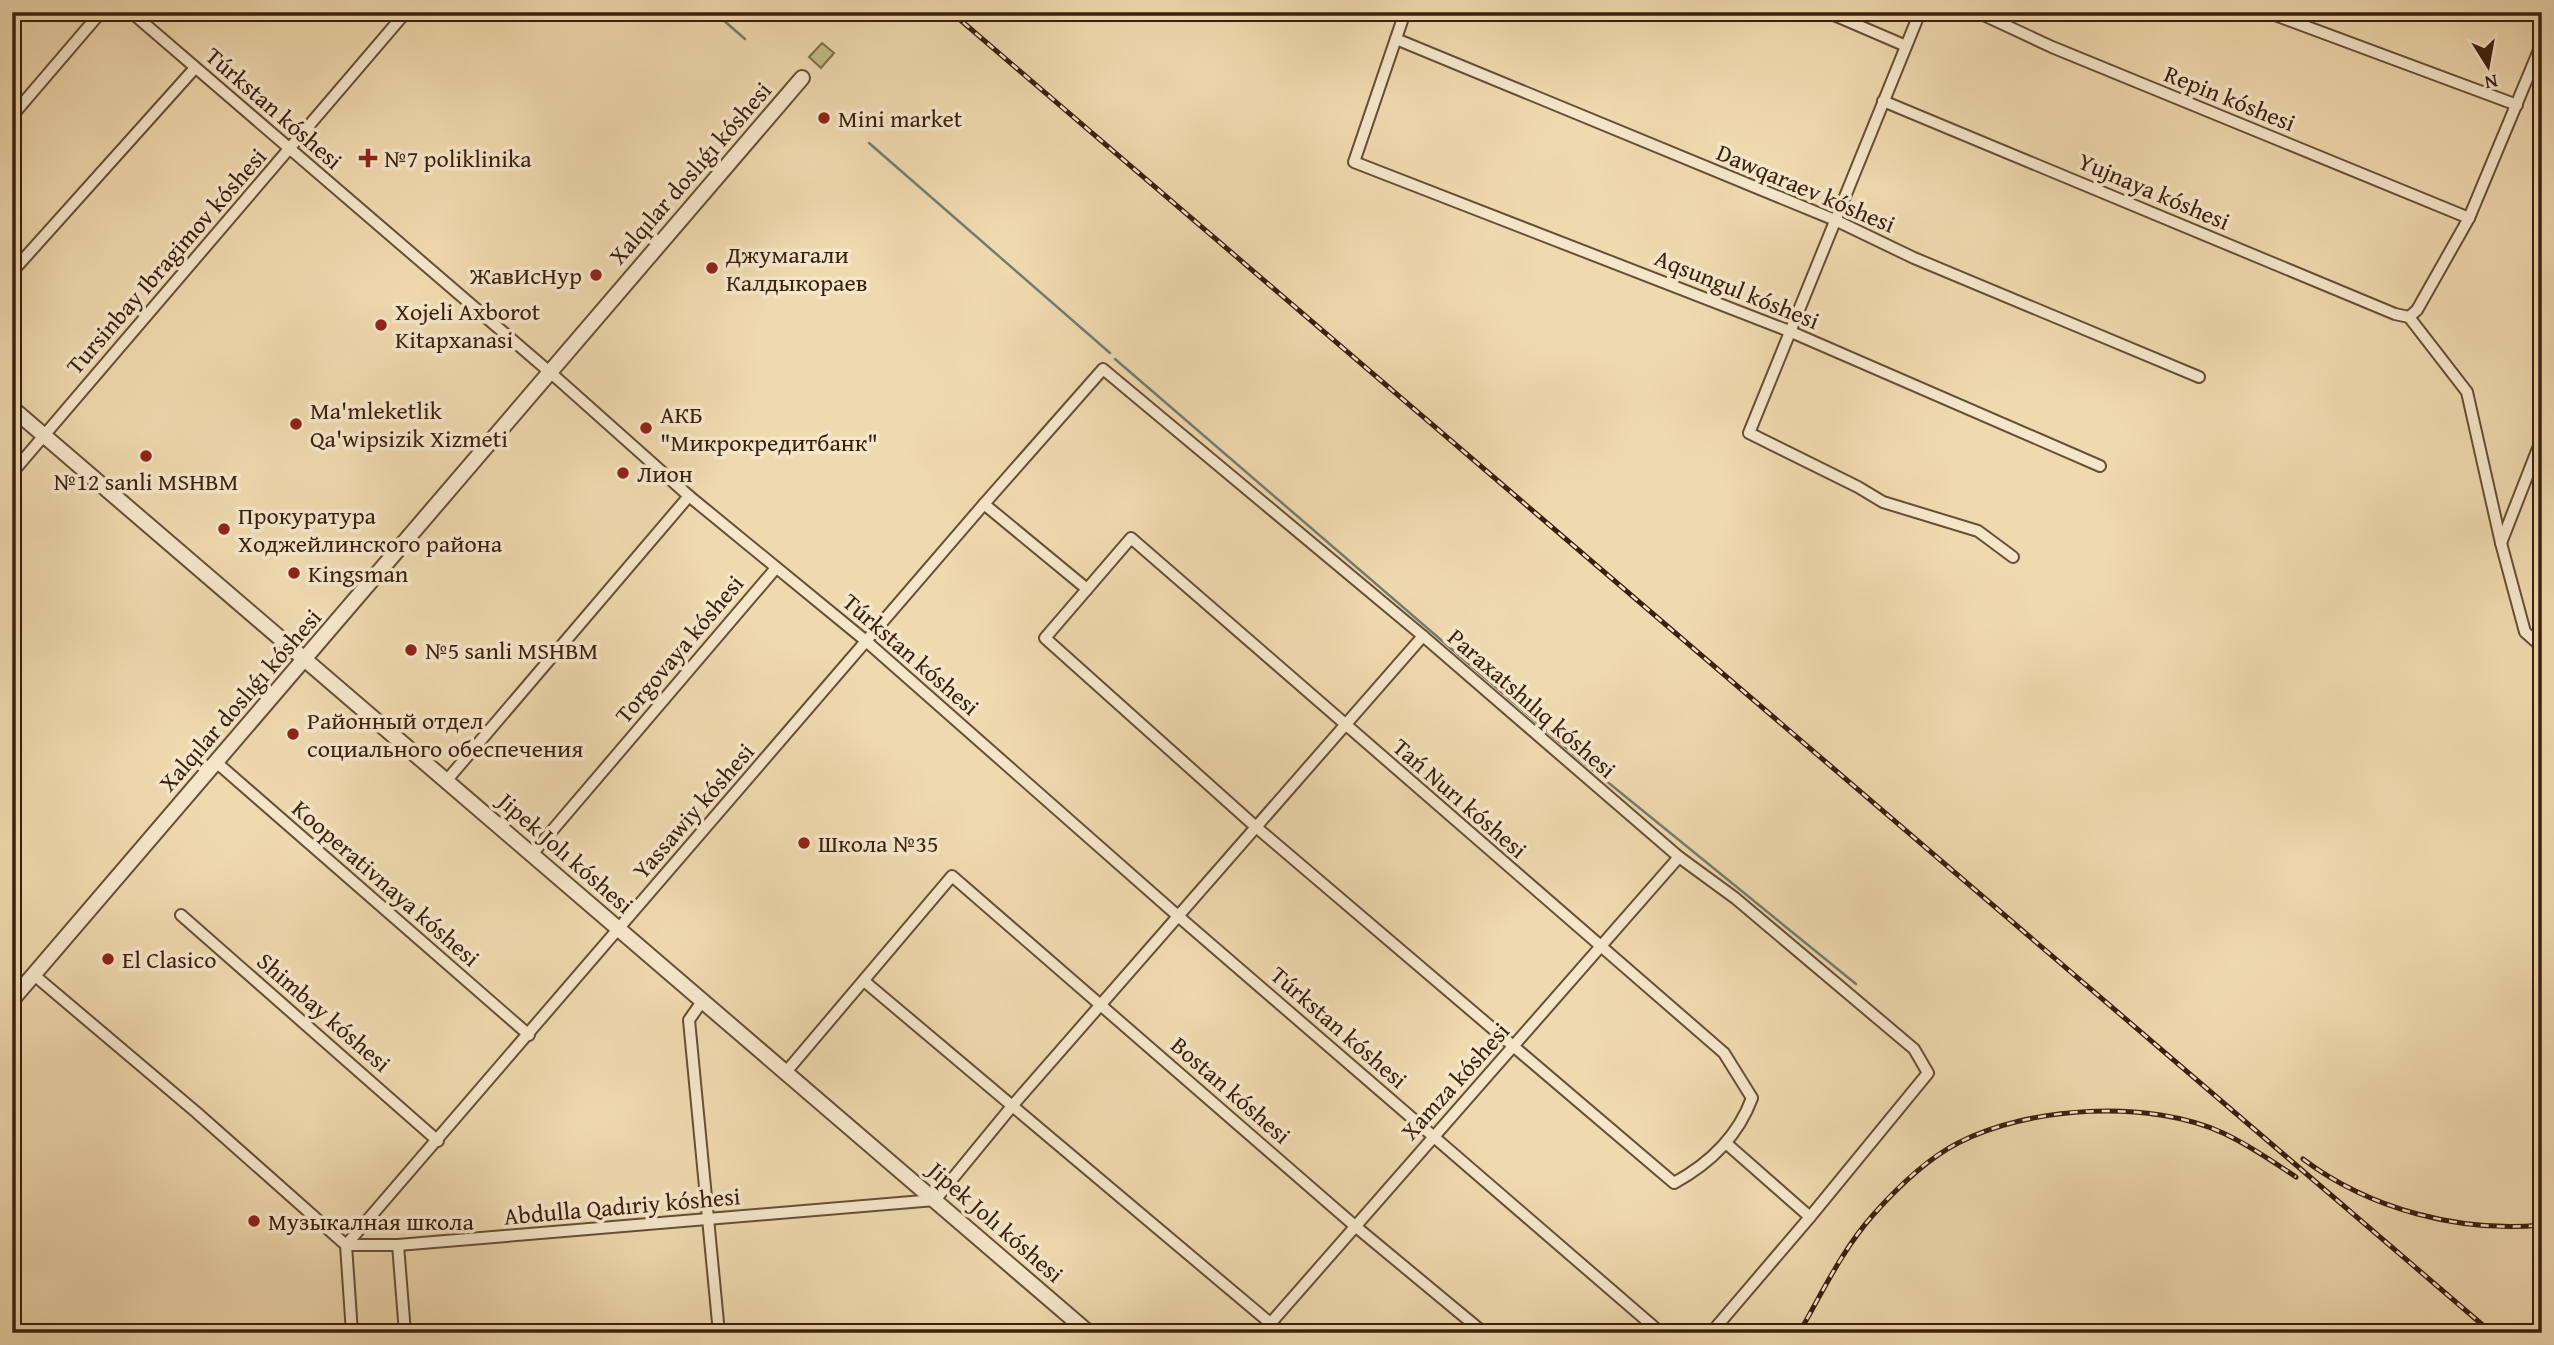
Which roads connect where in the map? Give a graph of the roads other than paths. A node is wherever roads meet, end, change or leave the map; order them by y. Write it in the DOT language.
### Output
graph roads {
  1 [pos="102,12"];
  2 [pos="131,12"];
  3 [pos="406,12"];
  4 [pos="1405,12"];
  5 [pos="1827,12"];
  6 [pos="1920,12"];
  7 [pos="1977,12"];
  8 [pos="2267,12"];
  9 [pos="1396,39"];
  10 [pos="2542,43"];
  11 [pos="1906,46"];
  12 [pos="195,68"];
  13 [pos="802,78"];
  14 [pos="1883,101"];
  15 [pos="2516,105"];
  16 [pos="12,116"];
  17 [pos="289,149"];
  18 [pos="2469,218"];
  19 [pos="1835,220"];
  20 [pos="12,272"];
  21 [pos="2409,317"];
  22 [pos="1789,331"];
  23 [pos="1103,369"];
  24 [pos="550,372"];
  25 [pos="2199,377"];
  26 [pos="12,408"];
  27 [pos="44,435"];
  28 [pos="2542,438"];
  29 [pos="2100,466"];
  30 [pos="12,473"];
  31 [pos="690,496"];
  32 [pos="984,504"];
  33 [pos="2501,543"];
  34 [pos="2013,557"];
  35 [pos="776,568"];
  36 [pos="1087,590"];
  37 [pos="1423,636"];
  38 [pos="866,642"];
  39 [pos="2542,647"];
  40 [pos="305,659"];
  41 [pos="1344,725"];
  42 [pos="216,762"];
  43 [pos="447,780"];
  44 [pos="1256,827"];
  45 [pos="533,853"];
  46 [pos="1679,857"];
  47 [pos="181,915"];
  48 [pos="1178,916"];
  49 [pos="619,929"];
  50 [pos="1601,948"];
  51 [pos="34,975"];
  52 [pos="864,981"];
  53 [pos="12,1000"];
  54 [pos="703,1000"];
  55 [pos="1101,1004"];
  56 [pos="529,1035"];
  57 [pos="1513,1048"];
  58 [pos="786,1072"];
  59 [pos="1013,1105"];
  60 [pos="1433,1136"];
  61 [pos="438,1140"];
  62 [pos="1727,1143"];
  63 [pos="935,1200"];
  64 [pos="1810,1217"];
  65 [pos="710,1220"];
  66 [pos="1355,1226"];
  67 [pos="346,1245"];
  68 [pos="398,1245"];
  69 [pos="1270,1323"];
  70 [pos="352,1333"];
  71 [pos="405,1333"];
  72 [pos="719,1333"];
  73 [pos="1089,1333"];
  74 [pos="1262,1333"];
  75 [pos="1282,1333"];
  76 [pos="1484,1333"];
  77 [pos="1661,1333"];
  78 [pos="1711,1333"];
  1 -- 16 [label="street"];
  2 -- 12 [label="street, Túrkstan kóshesi"];
  3 -- 17 [label="street, Tursinbay Ibragimov kóshesi"];
  4 -- 9 [label="street"];
  5 -- 11 [label="street"];
  6 -- 11 [label="street"];
  7 -- 18 [label="street, Repin kóshesi"];
  8 -- 15 [label="street"];
  9 -- 19 [label="street, Dawqaraev kóshesi"];
  9 -- 22 [label="street, Aqsungul kóshesi"];
  10 -- 15 [label="street"];
  11 -- 14 [label="street"];
  12 -- 17 [label="street, Túrkstan kóshesi"];
  12 -- 20 [label="street"];
  13 -- 24 [label="street, Xalqılar doslıǵı kóshesi"];
  14 -- 19 [label="street"];
  14 -- 21 [label="street, Yujnaya kóshesi"];
  15 -- 18 [label="street"];
  17 -- 24 [label="street, Túrkstan kóshesi"];
  17 -- 27 [label="street, Tursinbay Ibragimov kóshesi"];
  18 -- 21 [label="street"];
  19 -- 22 [label="street"];
  19 -- 25 [label="street, Dawqaraev kóshesi"];
  21 -- 33 [label="street"];
  22 -- 29 [label="street, Aqsungul kóshesi"];
  22 -- 34 [label="street"];
  23 -- 32 [label="street, Yassawiy kóshesi"];
  23 -- 37 [label="street, Paraxatshılıq kóshesi"];
  24 -- 31 [label="street, Túrkstan kóshesi"];
  24 -- 40 [label="street, Xalqılar doslıǵı kóshesi"];
  26 -- 27 [label="street, Jipek Jolı kóshesi"];
  27 -- 30 [label="street, Tursinbay Ibragimov kóshesi"];
  27 -- 40 [label="street, Jipek Jolı kóshesi"];
  28 -- 33 [label="street"];
  31 -- 35 [label="street, Túrkstan kóshesi"];
  31 -- 43 [label="street"];
  32 -- 36 [label="street"];
  32 -- 38 [label="street, Yassawiy kóshesi"];
  33 -- 39 [label="street"];
  35 -- 38 [label="street, Túrkstan kóshesi"];
  35 -- 45 [label="street, Torgovaya kóshesi"];
  36 -- 41 [label="street, Tań Nurı kóshesi"];
  36 -- 44 [label="street"];
  37 -- 41 [label="street"];
  37 -- 46 [label="street, Paraxatshılıq kóshesi"];
  38 -- 48 [label="street, Túrkstan kóshesi"];
  38 -- 49 [label="street, Yassawiy kóshesi"];
  40 -- 42 [label="street, Xalqılar doslıǵı kóshesi"];
  40 -- 43 [label="street, Jipek Jolı kóshesi"];
  41 -- 44 [label="street"];
  41 -- 50 [label="street, Tań Nurı kóshesi"];
  42 -- 51 [label="street, Xalqılar doslıǵı kóshesi"];
  42 -- 56 [label="street, Kooperativnaya kóshesi"];
  43 -- 45 [label="street, Jipek Jolı kóshesi"];
  44 -- 48 [label="street"];
  44 -- 57 [label="street"];
  45 -- 49 [label="street, Jipek Jolı kóshesi"];
  46 -- 50 [label="street, Xamza kóshesi"];
  46 -- 64 [label="street, Paraxatshılıq kóshesi"];
  47 -- 61 [label="street, Shimbay kóshesi"];
  48 -- 55 [label="street"];
  48 -- 60 [label="street, Túrkstan kóshesi"];
  49 -- 54 [label="street, Jipek Jolı kóshesi"];
  49 -- 56 [label="street, Yassawiy kóshesi"];
  50 -- 57 [label="street, Xamza kóshesi"];
  50 -- 62 [label="street, Tań Nurı kóshesi"];
  51 -- 53 [label="street, Xalqılar doslıǵı kóshesi"];
  51 -- 67 [label="street"];
  52 -- 55 [label="street, Bostan kóshesi"];
  52 -- 58 [label="street"];
  52 -- 59 [label="street"];
  54 -- 58 [label="street, Jipek Jolı kóshesi"];
  54 -- 65 [label="street"];
  55 -- 59 [label="street"];
  55 -- 66 [label="street, Bostan kóshesi"];
  56 -- 61 [label="street, Yassawiy kóshesi"];
  57 -- 60 [label="street, Xamza kóshesi"];
  57 -- 62 [label="street"];
  58 -- 63 [label="street, Jipek Jolı kóshesi"];
  59 -- 63 [label="street"];
  59 -- 69 [label="street"];
  60 -- 66 [label="street, Xamza kóshesi"];
  60 -- 77 [label="street, Túrkstan kóshesi"];
  61 -- 67 [label="street, Yassawiy kóshesi"];
  62 -- 64 [label="street"];
  63 -- 65 [label="street, Abdulla Qadıriy kóshesi"];
  63 -- 73 [label="street, Jipek Jolı kóshesi"];
  64 -- 78 [label="street"];
  65 -- 68 [label="street, Abdulla Qadıriy kóshesi"];
  65 -- 72 [label="street"];
  66 -- 69 [label="street, Xamza kóshesi"];
  66 -- 76 [label="street, Bostan kóshesi"];
  67 -- 68 [label="street, Abdulla Qadıriy kóshesi"];
  67 -- 70 [label="street"];
  68 -- 71 [label="street"];
  69 -- 74 [label="street, Xamza kóshesi"];
  69 -- 75 [label="street"];
}
